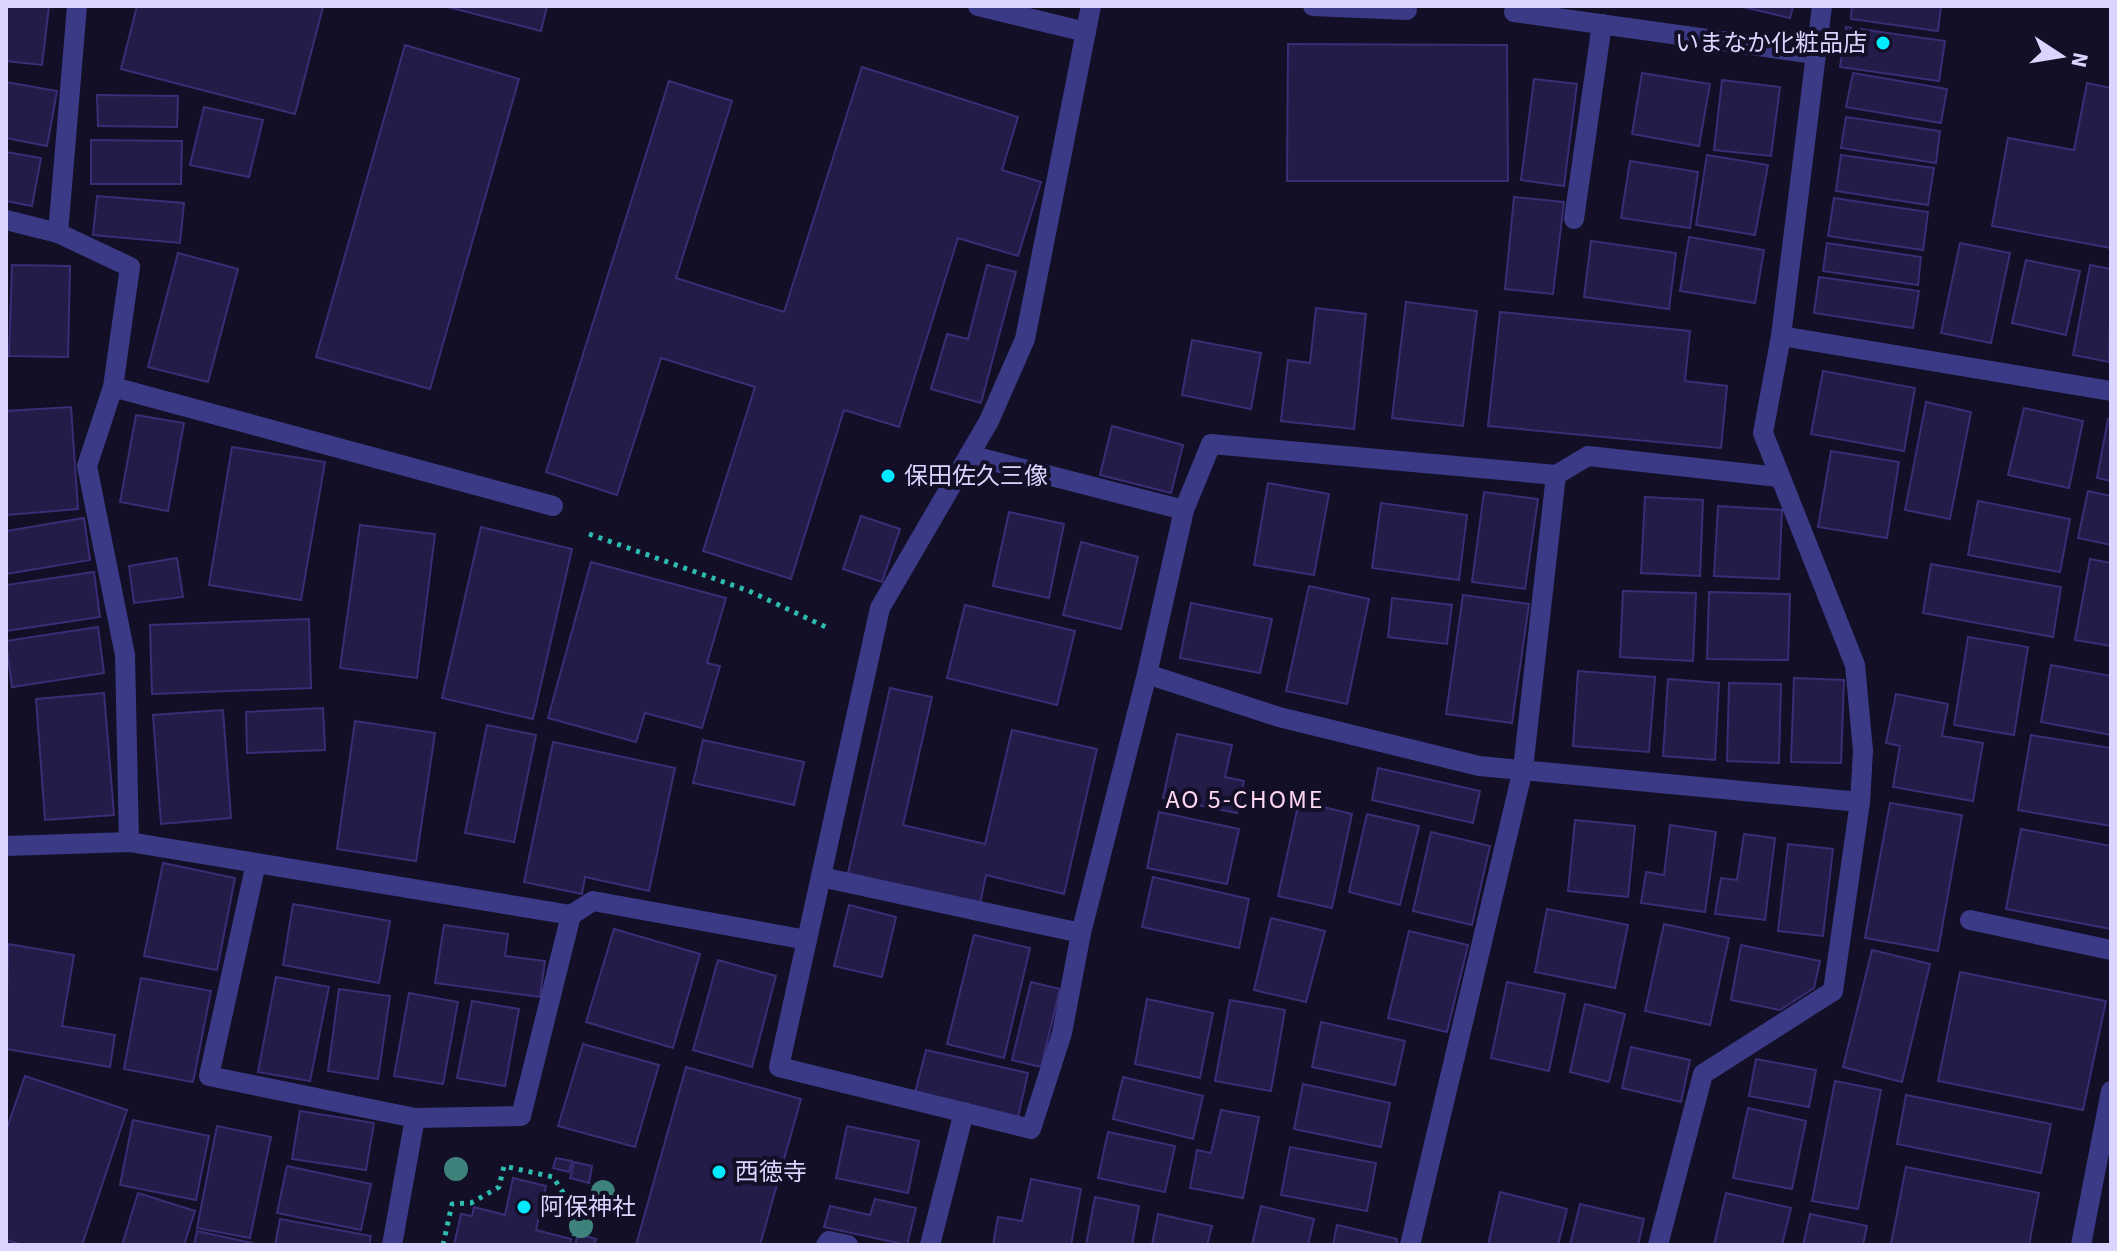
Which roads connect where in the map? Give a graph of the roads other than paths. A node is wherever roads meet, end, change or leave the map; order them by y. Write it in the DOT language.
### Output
graph roads {
  1 [pos="77,6"];
  2 [pos="978,6"];
  3 [pos="1091,6"];
  4 [pos="1313,6"];
  5 [pos="1822,6"];
  6 [pos="1407,10"];
  7 [pos="1514,12"];
  8 [pos="1602,24"];
  9 [pos="1086,32"];
  10 [pos="1815,54"];
  11 [pos="1574,219"];
  12 [pos="6,220"];
  13 [pos="58,233"];
  14 [pos="1781,336"];
  15 [pos="113,387"];
  16 [pos="2111,391"];
  17 [pos="969,455"];
  18 [pos="1556,475"];
  19 [pos="1779,477"];
  20 [pos="553,506"];
  21 [pos="1184,510"];
  22 [pos="1147,674"];
  23 [pos="1523,769"];
  24 [pos="1860,802"];
  25 [pos="129,842"];
  26 [pos="6,846"];
  27 [pos="256,863"];
  28 [pos="821,877"];
  29 [pos="571,915"];
  30 [pos="1970,920"];
  31 [pos="1081,933"];
  32 [pos="807,940"];
  33 [pos="2111,950"];
  34 [pos="2111,1091"];
  35 [pos="964,1112"];
  36 [pos="415,1118"];
  37 [pos="392,1245"];
  38 [pos="826,1245"];
  39 [pos="848,1245"];
  40 [pos="930,1245"];
  41 [pos="1410,1245"];
  42 [pos="1658,1245"];
  43 [pos="2081,1245"];
  1 -- 13 [label="street"];
  2 -- 9 [label="street"];
  3 -- 9 [label="street"];
  4 -- 6 [label="street"];
  5 -- 10 [label="street"];
  7 -- 8 [label="street"];
  8 -- 10 [label="street"];
  8 -- 11 [label="street"];
  9 -- 17 [label="street"];
  10 -- 14 [label="street"];
  12 -- 13 [label="street"];
  13 -- 15 [label="street"];
  14 -- 16 [label="street"];
  14 -- 19 [label="street"];
  15 -- 20 [label="street"];
  15 -- 25 [label="street"];
  17 -- 21 [label="street"];
  17 -- 28 [label="street"];
  18 -- 19 [label="street"];
  18 -- 21 [label="street"];
  18 -- 23 [label="street"];
  19 -- 24 [label="street"];
  21 -- 22 [label="street"];
  22 -- 23 [label="street"];
  22 -- 31 [label="street"];
  23 -- 24 [label="street"];
  23 -- 41 [label="street"];
  24 -- 42 [label="street"];
  25 -- 26 [label="street"];
  25 -- 27 [label="street"];
  27 -- 29 [label="street"];
  27 -- 36 [label="street"];
  28 -- 31 [label="street"];
  28 -- 32 [label="street"];
  29 -- 32 [label="street"];
  29 -- 36 [label="street"];
  30 -- 33 [label="street"];
  31 -- 35 [label="street"];
  32 -- 35 [label="street"];
  34 -- 43 [label="street"];
  35 -- 40 [label="street"];
  36 -- 37 [label="street"];
  38 -- 39 [label="street"];
}
